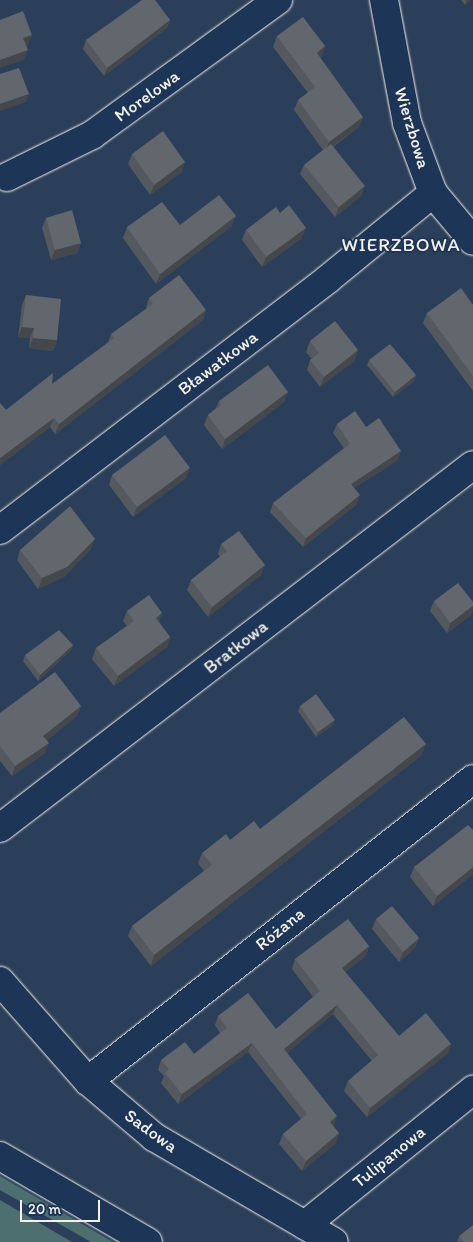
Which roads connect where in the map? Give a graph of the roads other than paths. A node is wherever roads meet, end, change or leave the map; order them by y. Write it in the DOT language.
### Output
graph roads {
  1 [pos="278,0"];
  2 [pos="384,0"];
  3 [pos="7,177"];
  4 [pos="433,193"];
  5 [pos="473,241"];
  6 [pos="473,465"];
  7 [pos="0,530"];
  8 [pos="473,778"];
  9 [pos="0,828"];
  10 [pos="0,981"];
  11 [pos="88,1081"];
  12 [pos="473,1090"];
  13 [pos="0,1156"];
  14 [pos="305,1225"];
  15 [pos="148,1242"];
  16 [pos="334,1242"];
  1 -- 3 [label="street, Morelowa"];
  2 -- 4 [label="street, Wierzbowa"];
  4 -- 5 [label="street, Wierzbowa"];
  4 -- 7 [label="street, Bławatkowa"];
  6 -- 9 [label="street, Bratkowa"];
  8 -- 11 [label="street, Różana"];
  10 -- 11 [label="street, Sadowa"];
  11 -- 14 [label="street, Sadowa"];
  12 -- 14 [label="street, Tulipanowa"];
  13 -- 15 [label="street"];
  14 -- 16 [label="street, Sadowa"];
}
